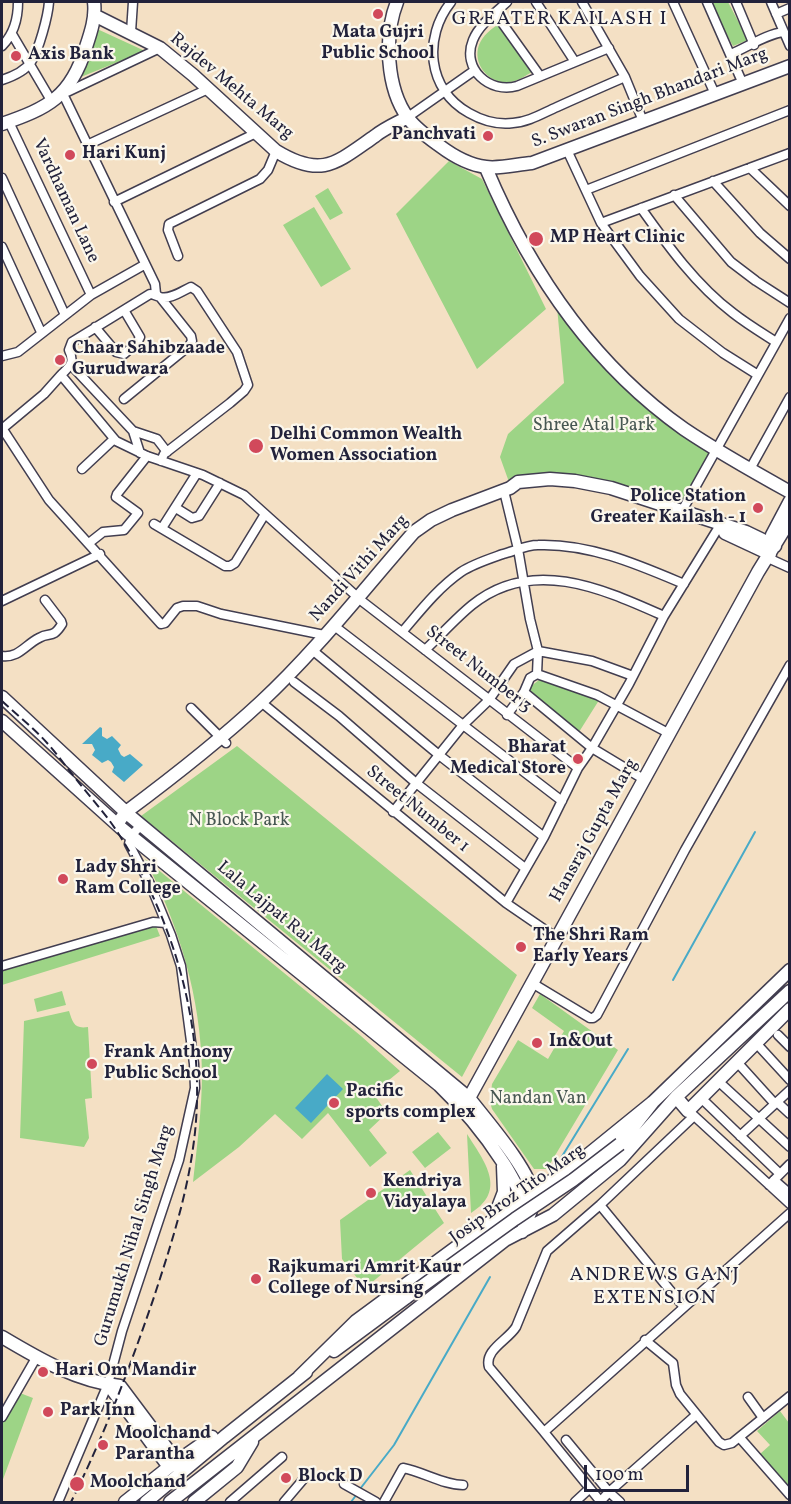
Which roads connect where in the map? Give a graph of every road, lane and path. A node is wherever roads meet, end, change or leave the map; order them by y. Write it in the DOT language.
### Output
graph roads {
  1 [pos="18,2"];
  2 [pos="49,2"];
  3 [pos="94,2"];
  4 [pos="133,2"];
  5 [pos="397,2"];
  6 [pos="451,2"];
  7 [pos="507,2"];
  8 [pos="536,2"];
  9 [pos="582,2"];
  10 [pos="673,2"];
  11 [pos="707,2"];
  12 [pos="736,2"];
  13 [pos="771,2"];
  14 [pos="789,8"];
  15 [pos="495,14"];
  16 [pos="776,14"];
  17 [pos="94,15"];
  18 [pos="131,32"];
  19 [pos="784,32"];
  20 [pos="12,34"];
  21 [pos="754,45"];
  22 [pos="2,46"];
  23 [pos="789,46"];
  24 [pos="159,48"];
  25 [pos="609,48"];
  26 [pos="731,54"];
  27 [pos="575,62"];
  28 [pos="30,64"];
  29 [pos="789,66"];
  30 [pos="475,70"];
  31 [pos="540,76"];
  32 [pos="625,77"];
  33 [pos="2,80"];
  34 [pos="743,84"];
  35 [pos="208,89"];
  36 [pos="443,92"];
  37 [pos="63,94"];
  38 [pos="715,94"];
  39 [pos="52,102"];
  40 [pos="789,110"];
  41 [pos="408,117"];
  42 [pos="642,121"];
  43 [pos="5,123"];
  44 [pos="256,133"];
  45 [pos="87,146"];
  46 [pos="567,150"];
  47 [pos="276,151"];
  48 [pos="789,154"];
  49 [pos="486,168"];
  50 [pos="750,168"];
  51 [pos="2,178"];
  52 [pos="713,181"];
  53 [pos="586,190"];
  54 [pos="674,195"];
  55 [pos="114,202"];
  56 [pos="789,206"];
  57 [pos="641,208"];
  58 [pos="601,223"];
  59 [pos="2,247"];
  60 [pos="178,256"];
  61 [pos="789,259"];
  62 [pos="144,265"];
  63 [pos="91,295"];
  64 [pos="158,295"];
  65 [pos="789,303"];
  66 [pos="124,310"];
  67 [pos="65,315"];
  68 [pos="789,318"];
  69 [pos="95,327"];
  70 [pos="41,332"];
  71 [pos="776,342"];
  72 [pos="2,356"];
  73 [pos="70,365"];
  74 [pos="61,375"];
  75 [pos="758,375"];
  76 [pos="789,397"];
  77 [pos="124,399"];
  78 [pos="2,428"];
  79 [pos="133,431"];
  80 [pos="114,439"];
  81 [pos="717,450"];
  82 [pos="167,452"];
  83 [pos="143,455"];
  84 [pos="161,461"];
  85 [pos="82,469"];
  86 [pos="750,469"];
  87 [pos="197,473"];
  88 [pos="220,483"];
  89 [pos="507,490"];
  90 [pos="789,492"];
  91 [pos="789,501"];
  92 [pos="176,508"];
  93 [pos="265,514"];
  94 [pos="680,515"];
  95 [pos="789,520"];
  96 [pos="717,530"];
  97 [pos="89,543"];
  98 [pos="518,549"];
  99 [pos="769,550"];
  100 [pos="100,554"];
  101 [pos="789,568"];
  102 [pos="524,581"];
  103 [pos="684,584"];
  104 [pos="357,597"];
  105 [pos="45,600"];
  106 [pos="2,601"];
  107 [pos="664,616"];
  108 [pos="333,625"];
  109 [pos="403,631"];
  110 [pos="324,635"];
  111 [pos="311,649"];
  112 [pos="425,650"];
  113 [pos="538,651"];
  114 [pos="2,656"];
  115 [pos="789,665"];
  116 [pos="537,674"];
  117 [pos="633,676"];
  118 [pos="294,682"];
  119 [pos="524,692"];
  120 [pos="2,697"];
  121 [pos="489,700"];
  122 [pos="260,703"];
  123 [pos="616,705"];
  124 [pos="192,708"];
  125 [pos="507,715"];
  126 [pos="2,721"];
  127 [pos="463,725"];
  128 [pos="670,734"];
  129 [pos="223,740"];
  130 [pos="592,748"];
  131 [pos="439,755"];
  132 [pos="578,768"];
  133 [pos="645,780"];
  134 [pos="416,783"];
  135 [pos="562,801"];
  136 [pos="393,812"];
  137 [pos="128,814"];
  138 [pos="141,825"];
  139 [pos="123,829"];
  140 [pos="544,837"];
  141 [pos="525,868"];
  142 [pos="227,897"];
  143 [pos="506,903"];
  144 [pos="220,907"];
  145 [pos="240,915"];
  146 [pos="166,923"];
  147 [pos="557,938"];
  148 [pos="2,966"];
  149 [pos="789,970"];
  150 [pos="532,982"];
  151 [pos="788,997"];
  152 [pos="789,1009"];
  153 [pos="778,1035"];
  154 [pos="756,1043"];
  155 [pos="789,1047"];
  156 [pos="737,1062"];
  157 [pos="789,1080"];
  158 [pos="718,1081"];
  159 [pos="789,1090"];
  160 [pos="676,1097"];
  161 [pos="701,1098"];
  162 [pos="465,1102"];
  163 [pos="653,1102"];
  164 [pos="776,1103"];
  165 [pos="691,1113"];
  166 [pos="789,1114"];
  167 [pos="759,1119"];
  168 [pos="740,1136"];
  169 [pos="789,1147"];
  170 [pos="503,1161"];
  171 [pos="789,1164"];
  172 [pos="525,1175"];
  173 [pos="775,1180"];
  174 [pos="551,1181"];
  175 [pos="789,1194"];
  176 [pos="528,1195"];
  177 [pos="567,1204"];
  178 [pos="789,1204"];
  179 [pos="600,1205"];
  180 [pos="789,1213"];
  181 [pos="493,1221"];
  182 [pos="522,1232"];
  183 [pos="683,1306"];
  184 [pos="2,1337"];
  185 [pos="645,1340"];
  186 [pos="36,1358"];
  187 [pos="299,1377"];
  188 [pos="108,1384"];
  189 [pos="789,1396"];
  190 [pos="747,1397"];
  191 [pos="696,1415"];
  192 [pos="2,1417"];
  193 [pos="763,1418"];
  194 [pos="242,1422"];
  195 [pos="543,1432"];
  196 [pos="255,1436"];
  197 [pos="740,1438"];
  198 [pos="566,1440"];
  199 [pos="282,1457"];
  200 [pos="173,1464"];
  201 [pos="308,1475"];
  202 [pos="344,1484"];
  203 [pos="463,1485"];
  204 [pos="589,1489"];
  205 [pos="609,1492"];
  206 [pos="789,1495"];
  207 [pos="236,1501"];
  208 [pos="372,1501"];
  209 [pos="195,1502"];
  210 [pos="600,1502"];
  211 [pos="58,1503"];
  212 [pos="125,1503"];
  213 [pos="146,1503"];
  214 [pos="170,1503"];
  215 [pos="284,1503"];
  216 [pos="384,1503"];
  217 [pos="575,1503"];
  218 [pos="620,1503"];
  1 -- 20 [label="street"];
  2 -- 28 [label="street"];
  3 -- 17 [label="main road"];
  4 -- 18 [label="street"];
  5 -- 41 [label="main road, S. Swaran Singh Bhandari Marg"];
  6 -- 36 [label="street"];
  7 -- 15 [label="street"];
  8 -- 27 [label="street"];
  9 -- 25 [label="street"];
  10 -- 38 [label="street"];
  11 -- 26 [label="street"];
  12 -- 21 [label="street"];
  13 -- 16 [label="street"];
  14 -- 16 [label="street"];
  15 -- 30 [label="street"];
  15 -- 31 [label="street"];
  16 -- 19 [label="street"];
  17 -- 18 [label="main road, Rajdev Mehta Marg"];
  17 -- 37 [label="main road"];
  18 -- 24 [label="main road, Rajdev Mehta Marg"];
  19 -- 21 [label="street"];
  19 -- 23 [label="street"];
  20 -- 22 [label="street"];
  20 -- 28 [label="street"];
  21 -- 26 [label="street"];
  24 -- 35 [label="main road, Rajdev Mehta Marg"];
  24 -- 37 [label="street"];
  25 -- 27 [label="street"];
  25 -- 32 [label="street"];
  26 -- 34 [label="street"];
  27 -- 31 [label="street"];
  28 -- 33 [label="street"];
  28 -- 39 [label="street"];
  29 -- 34 [label="main road, S. Swaran Singh Bhandari Marg"];
  30 -- 31 [label="street"];
  30 -- 36 [label="street"];
  32 -- 36 [label="street"];
  32 -- 42 [label="street"];
  34 -- 38 [label="main road, S. Swaran Singh Bhandari Marg"];
  35 -- 44 [label="main road, Rajdev Mehta Marg"];
  35 -- 45 [label="street"];
  36 -- 41 [label="street"];
  37 -- 39 [label="main road"];
  37 -- 45 [label="street"];
  38 -- 42 [label="main road, S. Swaran Singh Bhandari Marg"];
  39 -- 43 [label="main road"];
  40 -- 53 [label="street"];
  41 -- 47 [label="main road, Rajdev Mehta Marg"];
  41 -- 49 [label="main road, S. Swaran Singh Bhandari Marg"];
  42 -- 46 [label="main road, S. Swaran Singh Bhandari Marg"];
  43 -- 63 [label="street, Vardhaman Lane"];
  44 -- 47 [label="main road, Rajdev Mehta Marg"];
  44 -- 55 [label="street"];
  45 -- 55 [label="street"];
  46 -- 49 [label="main road, S. Swaran Singh Bhandari Marg"];
  46 -- 53 [label="street"];
  47 -- 60 [label="street"];
  48 -- 50 [label="street"];
  49 -- 81 [label="main road"];
  50 -- 52 [label="street"];
  50 -- 56 [label="street"];
  51 -- 67 [label="street"];
  52 -- 54 [label="street"];
  52 -- 61 [label="street"];
  53 -- 58 [label="street"];
  54 -- 57 [label="street"];
  54 -- 65 [label="street"];
  55 -- 62 [label="street"];
  57 -- 58 [label="street"];
  57 -- 71 [label="street"];
  58 -- 75 [label="street"];
  59 -- 70 [label="street"];
  62 -- 63 [label="street"];
  62 -- 64 [label="street"];
  63 -- 67 [label="street"];
  64 -- 66 [label="street"];
  64 -- 77 [label="street"];
  64 -- 82 [label="street"];
  66 -- 69 [label="street"];
  66 -- 69 [label="street"];
  67 -- 70 [label="street"];
  68 -- 71 [label="street"];
  69 -- 73 [label="street"];
  70 -- 72 [label="street"];
  71 -- 75 [label="street"];
  73 -- 74 [label="street"];
  73 -- 79 [label="street"];
  74 -- 78 [label="street"];
  74 -- 80 [label="street"];
  75 -- 81 [label="street"];
  76 -- 86 [label="street"];
  78 -- 97 [label="street"];
  79 -- 82 [label="street"];
  79 -- 83 [label="street"];
  80 -- 83 [label="street, Street Number 3"];
  80 -- 85 [label="street"];
  81 -- 86 [label="main road"];
  81 -- 94 [label="street"];
  82 -- 84 [label="street"];
  83 -- 84 [label="street, Street Number 3"];
  83 -- 97 [label="street"];
  84 -- 87 [label="street, Street Number 3"];
  86 -- 90 [label="main road"];
  87 -- 88 [label="street, Street Number 3"];
  87 -- 92 [label="street"];
  88 -- 92 [label="street"];
  88 -- 93 [label="street, Street Number 3"];
  89 -- 94 [label="main road, Nandi Vithi Marg"];
  89 -- 98 [label="street"];
  89 -- 104 [label="main road, Nandi Vithi Marg"];
  91 -- 99 [label="main road, Hansraj Gupta Marg"];
  92 -- 93 [label="street"];
  93 -- 104 [label="street, Street Number 3"];
  94 -- 96 [label="main road, Nandi Vithi Marg"];
  94 -- 99 [label="main road, Nandi Vithi Marg"];
  95 -- 99 [label="main road, Hansraj Gupta Marg"];
  96 -- 99 [label="main road, Nandi Vithi Marg"];
  96 -- 103 [label="street"];
  97 -- 100 [label="street"];
  98 -- 102 [label="street"];
  98 -- 103 [label="street"];
  98 -- 109 [label="street"];
  99 -- 101 [label="street"];
  99 -- 128 [label="main road, Hansraj Gupta Marg"];
  100 -- 106 [label="street"];
  100 -- 110 [label="street"];
  102 -- 107 [label="street"];
  102 -- 112 [label="street"];
  102 -- 113 [label="street"];
  103 -- 107 [label="street"];
  104 -- 108 [label="main road, Nandi Vithi Marg"];
  104 -- 109 [label="street, Street Number 3"];
  105 -- 114 [label="street"];
  107 -- 117 [label="street"];
  108 -- 110 [label="main road, Nandi Vithi Marg"];
  108 -- 127 [label="street"];
  109 -- 112 [label="street, Street Number 3"];
  110 -- 111 [label="main road, Nandi Vithi Marg"];
  111 -- 122 [label="main road, Nandi Vithi Marg"];
  111 -- 131 [label="street"];
  112 -- 121 [label="street, Street Number 3"];
  113 -- 116 [label="street"];
  113 -- 117 [label="street"];
  113 -- 121 [label="street"];
  115 -- 150 [label="street"];
  116 -- 119 [label="street"];
  116 -- 123 [label="street"];
  117 -- 123 [label="street"];
  118 -- 134 [label="street"];
  119 -- 125 [label="street"];
  119 -- 130 [label="street"];
  120 -- 137 [label="main road, Lala Lajpat Rai Marg"];
  121 -- 125 [label="street, Street Number 3"];
  121 -- 127 [label="street"];
  122 -- 129 [label="main road, Nandi Vithi Marg"];
  122 -- 136 [label="street, Street Number 1"];
  123 -- 128 [label="street"];
  123 -- 130 [label="street"];
  124 -- 129 [label="street"];
  125 -- 132 [label="street, Street Number 3"];
  126 -- 139 [label="main road, Lala Lajpat Rai Marg"];
  127 -- 131 [label="street"];
  127 -- 135 [label="street"];
  128 -- 133 [label="main road, Hansraj Gupta Marg"];
  129 -- 137 [label="main road, Nandi Vithi Marg"];
  130 -- 132 [label="street"];
  130 -- 133 [label="street"];
  131 -- 134 [label="street"];
  131 -- 140 [label="street"];
  132 -- 135 [label="street"];
  133 -- 147 [label="main road, Hansraj Gupta Marg"];
  134 -- 136 [label="street"];
  134 -- 141 [label="street"];
  135 -- 140 [label="street"];
  136 -- 143 [label="street, Street Number 1"];
  137 -- 138 [label="main road, Lala Lajpat Rai Marg"];
  137 -- 139 [label="main road, Nandi Vithi Marg"];
  138 -- 139 [label="street"];
  138 -- 142 [label="main road, Lala Lajpat Rai Marg"];
  139 -- 144 [label="main road, Lala Lajpat Rai Marg"];
  139 -- 146 [label="street, Gurumukh Nihal Singh Marg"];
  140 -- 141 [label="street"];
  141 -- 143 [label="street"];
  142 -- 144 [label="main road"];
  142 -- 145 [label="main road, Lala Lajpat Rai Marg"];
  143 -- 147 [label="street, Street Number 1"];
  144 -- 145 [label="main road, Lala Lajpat Rai Marg"];
  145 -- 162 [label="main road, Lala Lajpat Rai Marg"];
  146 -- 148 [label="street"];
  146 -- 188 [label="street, Gurumukh Nihal Singh Marg"];
  147 -- 150 [label="main road, Hansraj Gupta Marg"];
  149 -- 163 [label="main road, Josip Broz Tito Marg"];
  150 -- 162 [label="main road, Hansraj Gupta Marg"];
  151 -- 160 [label="main road, Josip Broz Tito Marg"];
  152 -- 154 [label="main road"];
  153 -- 155 [label="street"];
  154 -- 156 [label="main road"];
  154 -- 157 [label="street"];
  156 -- 158 [label="main road"];
  156 -- 164 [label="street"];
  158 -- 161 [label="main road"];
  158 -- 167 [label="street"];
  159 -- 164 [label="street"];
  160 -- 165 [label="main road"];
  160 -- 177 [label="main road, Josip Broz Tito Marg"];
  161 -- 165 [label="main road"];
  161 -- 168 [label="street"];
  162 -- 170 [label="main road, Lala Lajpat Rai Marg"];
  162 -- 172 [label="main road, Lala Lajpat Rai Marg"];
  163 -- 174 [label="main road"];
  163 -- 187 [label="main road, Josip Broz Tito Marg, bridge"];
  164 -- 166 [label="street"];
  164 -- 167 [label="street"];
  165 -- 173 [label="street"];
  165 -- 179 [label="street"];
  167 -- 168 [label="street"];
  167 -- 169 [label="street"];
  168 -- 173 [label="street"];
  170 -- 176 [label="main road, Lala Lajpat Rai Marg"];
  170 -- 181 [label="main road"];
  171 -- 173 [label="street"];
  172 -- 174 [label="main road"];
  172 -- 176 [label="main road, Lala Lajpat Rai Marg"];
  173 -- 175 [label="street"];
  173 -- 178 [label="street"];
  174 -- 176 [label="main road"];
  174 -- 177 [label="main road"];
  176 -- 181 [label="main road"];
  176 -- 182 [label="main road"];
  177 -- 182 [label="main road, Josip Broz Tito Marg"];
  179 -- 183 [label="street"];
  179 -- 195 [label="street"];
  180 -- 183 [label="street"];
  181 -- 187 [label="main road"];
  182 -- 196 [label="main road, Josip Broz Tito Marg"];
  183 -- 185 [label="street"];
  184 -- 186 [label="main road"];
  185 -- 191 [label="street"];
  185 -- 195 [label="street"];
  186 -- 188 [label="main road"];
  186 -- 192 [label="street"];
  187 -- 194 [label="main road, Josip Broz Tito Marg"];
  188 -- 200 [label="main road"];
  188 -- 211 [label="street"];
  189 -- 193 [label="street"];
  190 -- 193 [label="street"];
  191 -- 197 [label="street"];
  191 -- 205 [label="street"];
  193 -- 197 [label="street"];
  194 -- 200 [label="main road"];
  194 -- 213 [label="main road"];
  195 -- 204 [label="street"];
  196 -- 209 [label="main road"];
  196 -- 214 [label="main road, Josip Broz Tito Marg"];
  197 -- 206 [label="street"];
  198 -- 205 [label="street"];
  199 -- 207 [label="street"];
  200 -- 212 [label="main road"];
  201 -- 215 [label="street"];
  202 -- 208 [label="street"];
  203 -- 216 [label="street"];
  204 -- 210 [label="street"];
  204 -- 217 [label="street"];
  205 -- 210 [label="street"];
  205 -- 218 [label="street"];
}
